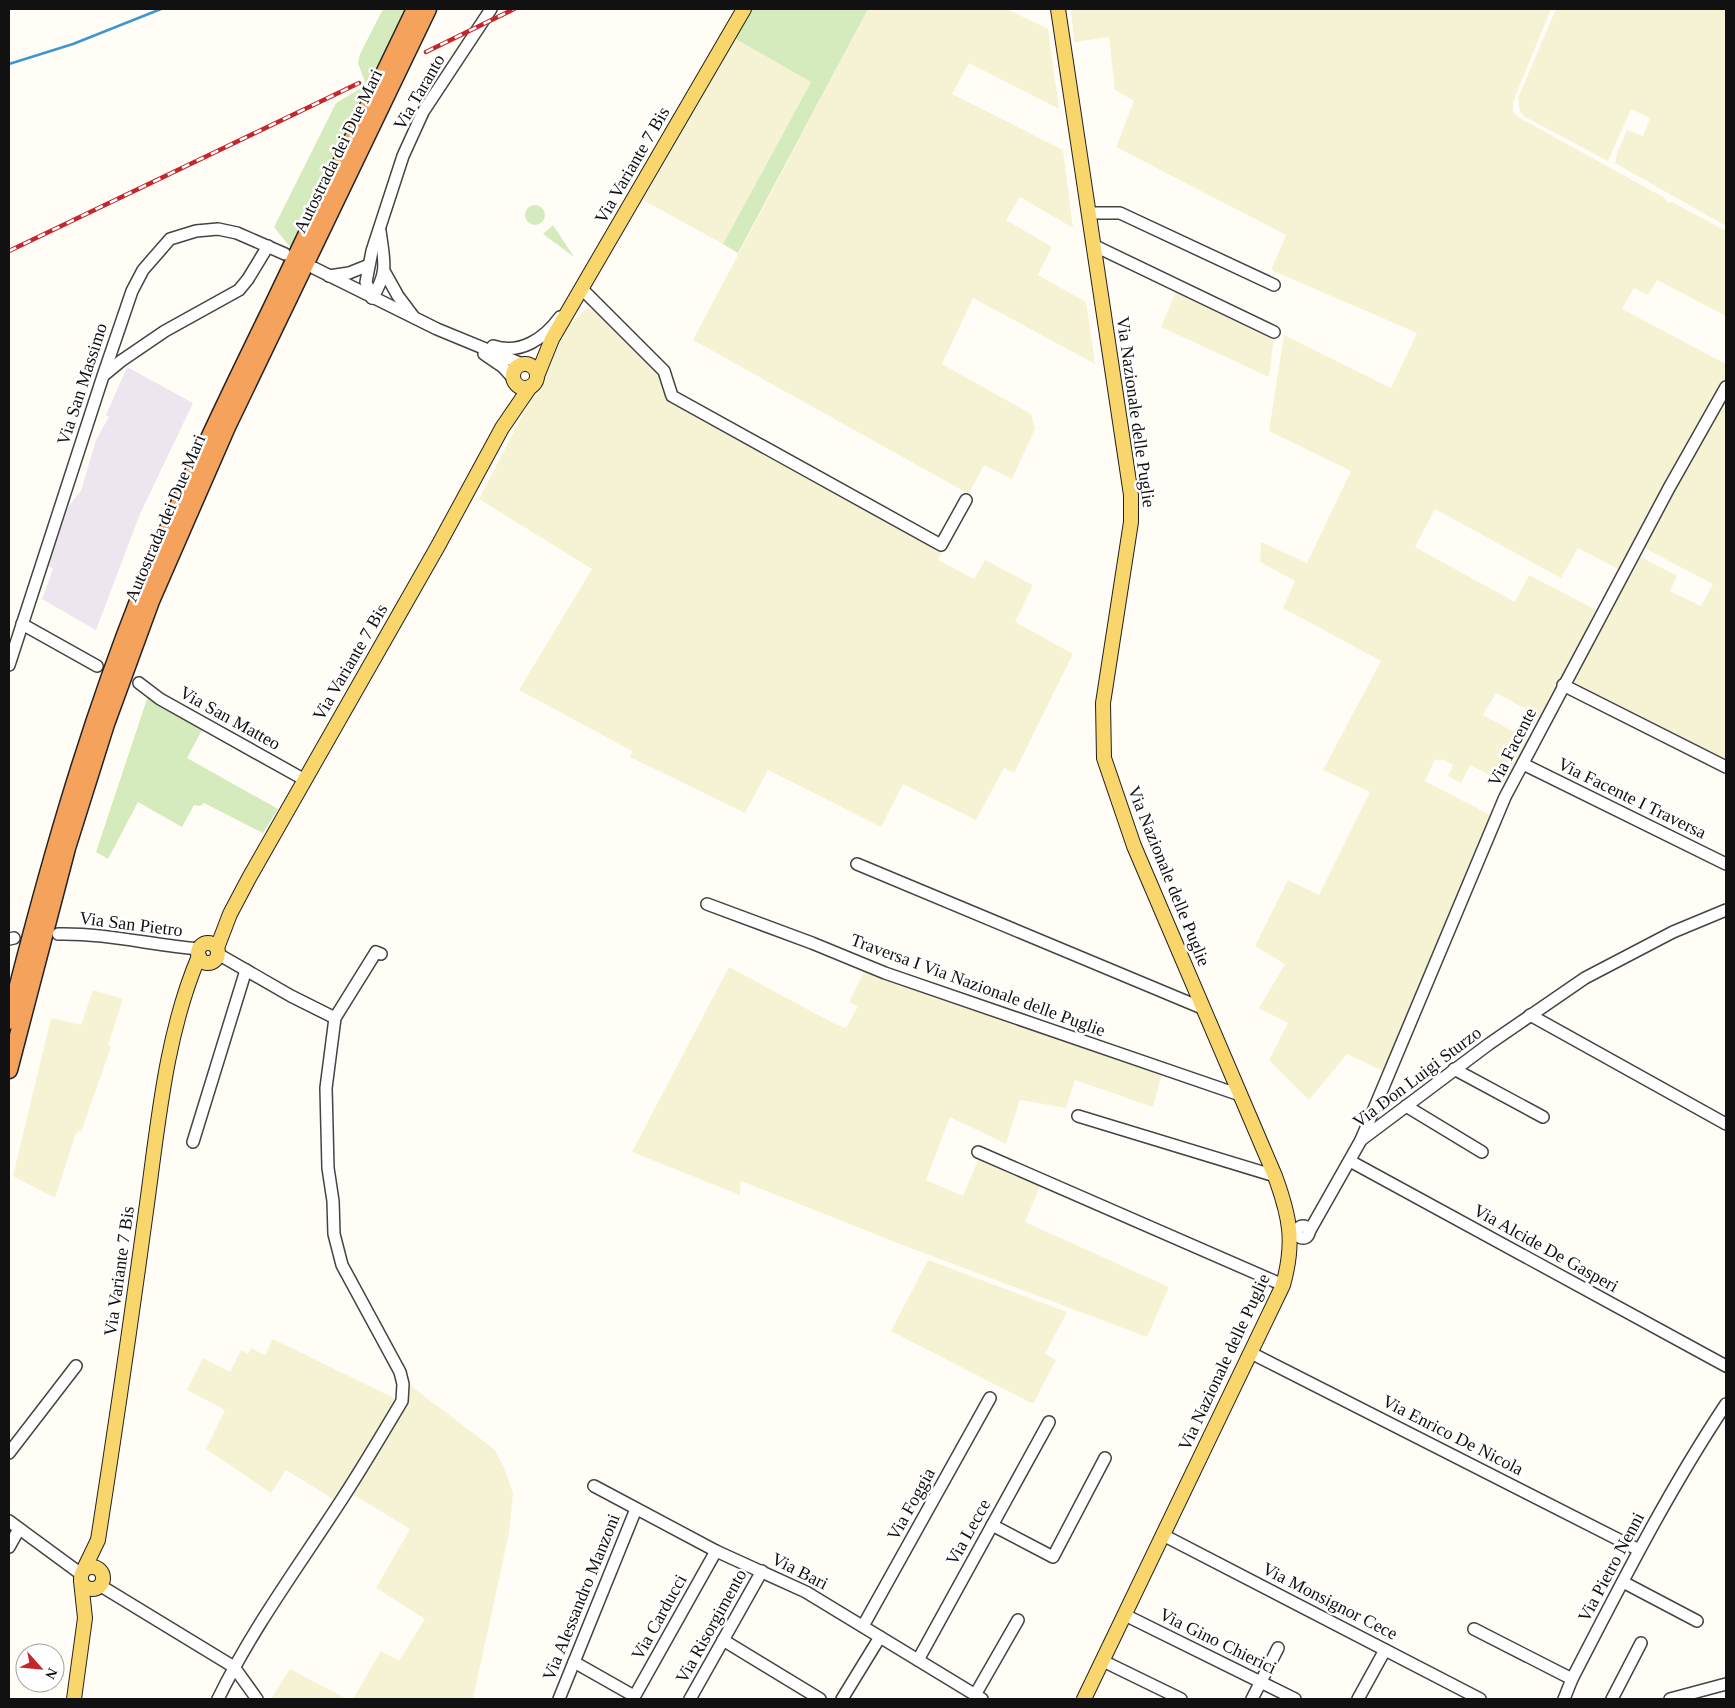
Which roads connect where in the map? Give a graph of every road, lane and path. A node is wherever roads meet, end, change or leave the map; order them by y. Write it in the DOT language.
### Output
graph roads {
  1 [pos="415,9"];
  2 [pos="428,9"];
  3 [pos="492,9"];
  4 [pos="744,9"];
  5 [pos="1059,10"];
  6 [pos="1089,213"];
  7 [pos="379,227"];
  8 [pos="1094,244"];
  9 [pos="268,246"];
  10 [pos="285,254"];
  11 [pos="370,265"];
  12 [pos="314,268"];
  13 [pos="384,271"];
  14 [pos="329,276"];
  15 [pos="1274,285"];
  16 [pos="581,288"];
  17 [pos="372,298"];
  18 [pos="572,303"];
  19 [pos="414,318"];
  20 [pos="1274,332"];
  21 [pos="459,338"];
  22 [pos="552,339"];
  23 [pos="523,364"];
  24 [pos="103,376"];
  25 [pos="514,380"];
  26 [pos="533,382"];
  27 [pos="1726,386"];
  28 [pos="502,428"];
  29 [pos="966,500"];
  30 [pos="17,629"];
  31 [pos="9,665"];
  32 [pos="97,666"];
  33 [pos="139,683"];
  34 [pos="1563,685"];
  35 [pos="1523,764"];
  36 [pos="1726,767"];
  37 [pos="305,780"];
  38 [pos="857,864"];
  39 [pos="1726,864"];
  40 [pos="707,904"];
  41 [pos="1726,910"];
  42 [pos="58,934"];
  43 [pos="208,952"];
  44 [pos="381,954"];
  45 [pos="246,970"];
  46 [pos="1202,1008"];
  47 [pos="1530,1015"];
  48 [pos="335,1018"];
  49 [pos="9,1022"];
  50 [pos="1454,1069"];
  51 [pos="9,1070"];
  52 [pos="1240,1095"];
  53 [pos="1406,1106"];
  54 [pos="1078,1116"];
  55 [pos="1543,1117"];
  56 [pos="1726,1124"];
  57 [pos="1361,1140"];
  58 [pos="193,1142"];
  59 [pos="978,1152"];
  60 [pos="1482,1152"];
  61 [pos="1350,1160"];
  62 [pos="1275,1176"];
  63 [pos="1288,1215"];
  64 [pos="1305,1232"];
  65 [pos="1290,1254"];
  66 [pos="1283,1285"];
  67 [pos="1251,1353"];
  68 [pos="76,1366"];
  69 [pos="1726,1366"];
  70 [pos="990,1398"];
  71 [pos="1726,1404"];
  72 [pos="1048,1422"];
  73 [pos="9,1453"];
  74 [pos="1105,1458"];
  75 [pos="594,1486"];
  76 [pos="636,1509"];
  77 [pos="9,1521"];
  78 [pos="992,1525"];
  79 [pos="19,1529"];
  80 [pos="1163,1535"];
  81 [pos="98,1540"];
  82 [pos="9,1547"];
  83 [pos="1639,1550"];
  84 [pos="716,1552"];
  85 [pos="762,1571"];
  86 [pos="82,1575"];
  87 [pos="100,1582"];
  88 [pos="1622,1582"];
  89 [pos="1125,1615"];
  90 [pos="85,1618"];
  91 [pos="1018,1620"];
  92 [pos="1697,1621"];
  93 [pos="863,1626"];
  94 [pos="1474,1629"];
  95 [pos="880,1637"];
  96 [pos="723,1640"];
  97 [pos="1642,1644"];
  98 [pos="1278,1648"];
  99 [pos="1385,1650"];
  100 [pos="918,1660"];
  101 [pos="1103,1661"];
  102 [pos="574,1662"];
  103 [pos="234,1667"];
  104 [pos="1572,1679"];
  105 [pos="1261,1682"];
  106 [pos="1726,1684"];
  107 [pos="972,1696"];
  108 [pos="634,1698"];
  109 [pos="74,1699"];
  110 [pos="218,1699"];
  111 [pos="257,1699"];
  112 [pos="559,1699"];
  113 [pos="690,1699"];
  114 [pos="820,1699"];
  115 [pos="842,1699"];
  116 [pos="1084,1699"];
  117 [pos="1181,1699"];
  118 [pos="1252,1699"];
  119 [pos="1295,1699"];
  120 [pos="1358,1699"];
  121 [pos="1480,1699"];
  122 [pos="1564,1699"];
  123 [pos="1612,1699"];
  124 [pos="1670,1699"];
  1 -- 49 [label="highway, Autostrada dei Due Mari"];
  2 -- 51 [label="highway, Autostrada dei Due Mari"];
  3 -- 7 [label="street, Via Taranto"];
  4 -- 16 [label="main road, Via Variante 7 Bis"];
  5 -- 6 [label="main road, Via Nazionale delle Puglie"];
  6 -- 8 [label="main road, Via Nazionale delle Puglie"];
  6 -- 15 [label="street"];
  7 -- 11 [label="street, Via Taranto"];
  7 -- 13 [label="street, Via Taranto"];
  8 -- 20 [label="street"];
  8 -- 46 [label="main road, Via Nazionale delle Puglie"];
  9 -- 10 [label="street, Via San Massimo"];
  9 -- 24 [label="street"];
  9 -- 24 [label="street, Via San Massimo"];
  11 -- 14 [label="street"];
  11 -- 17 [label="street, Via Taranto"];
  12 -- 14 [label="street"];
  13 -- 17 [label="street, Via Taranto"];
  13 -- 19 [label="street, Via Taranto"];
  14 -- 17 [label="street"];
  16 -- 18 [label="main road, Via Variante 7 Bis"];
  16 -- 29 [label="street"];
  17 -- 19 [label="street"];
  18 -- 21 [label="street"];
  18 -- 22 [label="main road, Via Variante 7 Bis"];
  19 -- 21 [label="street"];
  21 -- 23 [label="street"];
  21 -- 25 [label="street"];
  22 -- 23 [label="main road, Via Variante 7 Bis"];
  22 -- 26 [label="main road, Via Variante 7 Bis"];
  23 -- 25 [label="main road"];
  23 -- 26 [label="main road"];
  24 -- 30 [label="street, Via San Massimo"];
  25 -- 26 [label="main road"];
  25 -- 28 [label="main road, Via Variante 7 Bis"];
  26 -- 28 [label="main road, Via Variante 7 Bis"];
  27 -- 34 [label="street, Via Facente"];
  28 -- 37 [label="main road, Via Variante 7 Bis"];
  30 -- 31 [label="street, Via San Massimo"];
  30 -- 32 [label="street"];
  33 -- 37 [label="street, Via San Matteo"];
  34 -- 35 [label="street, Via Facente"];
  34 -- 36 [label="street"];
  35 -- 39 [label="street, Via Facente I Traversa"];
  35 -- 57 [label="street, Via Facente"];
  37 -- 43 [label="main road, Via Variante 7 Bis"];
  38 -- 46 [label="street"];
  40 -- 52 [label="street, Traversa I Via Nazionale delle Puglie"];
  41 -- 47 [label="street, Via Don Luigi Sturzo"];
  42 -- 43 [label="street, Via San Pietro"];
  43 -- 45 [label="street"];
  43 -- 81 [label="main road, Via Variante 7 Bis"];
  44 -- 48 [label="street"];
  45 -- 48 [label="street"];
  45 -- 58 [label="street"];
  46 -- 52 [label="main road, Via Nazionale delle Puglie"];
  47 -- 50 [label="street, Via Don Luigi Sturzo"];
  47 -- 56 [label="street"];
  48 -- 103 [label="street"];
  50 -- 53 [label="street, Via Don Luigi Sturzo"];
  50 -- 55 [label="street"];
  52 -- 62 [label="main road, Via Nazionale delle Puglie"];
  53 -- 57 [label="street, Via Don Luigi Sturzo"];
  53 -- 60 [label="street"];
  54 -- 62 [label="street"];
  57 -- 61 [label="street, Via Don Luigi Sturzo"];
  59 -- 66 [label="street"];
  61 -- 64 [label="street, Via Don Luigi Sturzo"];
  61 -- 69 [label="street, Via Alcide De Gasperi"];
  62 -- 63 [label="main road, Via Nazionale delle Puglie"];
  63 -- 64 [label="street"];
  63 -- 65 [label="main road, Via Nazionale delle Puglie"];
  64 -- 65 [label="street, Via Don Luigi Sturzo"];
  65 -- 66 [label="main road, Via Nazionale delle Puglie"];
  66 -- 67 [label="main road, Via Nazionale delle Puglie"];
  67 -- 80 [label="main road, Via Nazionale delle Puglie"];
  67 -- 83 [label="street, Via Enrico De Nicola"];
  68 -- 73 [label="street"];
  70 -- 93 [label="street, Via Foggia"];
  71 -- 83 [label="street, Via Pietro Nenni"];
  72 -- 78 [label="street, Via Lecce"];
  74 -- 78 [label="street"];
  75 -- 76 [label="street, Via Bari"];
  76 -- 84 [label="street, Via Bari"];
  76 -- 102 [label="street, Via Alessandro Manzoni"];
  77 -- 79 [label="street"];
  78 -- 100 [label="street, Via Lecce"];
  79 -- 82 [label="street"];
  79 -- 86 [label="street"];
  80 -- 89 [label="main road, Via Nazionale delle Puglie"];
  80 -- 99 [label="street, Via Monsignor Cece"];
  81 -- 86 [label="main road, Via Variante 7 Bis"];
  81 -- 87 [label="main road, Via Variante 7 Bis"];
  83 -- 88 [label="street, Via Pietro Nenni"];
  84 -- 85 [label="street, Via Bari"];
  84 -- 108 [label="street, Via Carducci"];
  85 -- 93 [label="street, Via Bari"];
  85 -- 96 [label="street, Via Risorgimento"];
  86 -- 87 [label="main road"];
  86 -- 87 [label="main road"];
  86 -- 90 [label="main road"];
  87 -- 90 [label="main road"];
  87 -- 103 [label="street"];
  88 -- 92 [label="street"];
  88 -- 104 [label="street, Via Pietro Nenni"];
  89 -- 101 [label="main road, Via Nazionale delle Puglie"];
  89 -- 105 [label="street, Via Gino Chierici"];
  90 -- 109 [label="main road"];
  91 -- 107 [label="street"];
  93 -- 95 [label="street, Via Bari"];
  94 -- 104 [label="street"];
  95 -- 100 [label="street, Via Bari"];
  95 -- 115 [label="street"];
  96 -- 113 [label="street, Via Risorgimento"];
  96 -- 114 [label="street"];
  97 -- 123 [label="street"];
  98 -- 105 [label="street"];
  99 -- 120 [label="street"];
  99 -- 121 [label="street, Via Monsignor Cece"];
  100 -- 107 [label="street, Via Bari"];
  101 -- 116 [label="main road, Via Nazionale delle Puglie"];
  101 -- 117 [label="street"];
  102 -- 108 [label="street"];
  102 -- 112 [label="street, Via Alessandro Manzoni"];
  103 -- 110 [label="street"];
  103 -- 111 [label="street"];
  104 -- 122 [label="street, Via Pietro Nenni"];
  105 -- 118 [label="street"];
  105 -- 119 [label="street, Via Gino Chierici"];
  106 -- 124 [label="street"];
}
